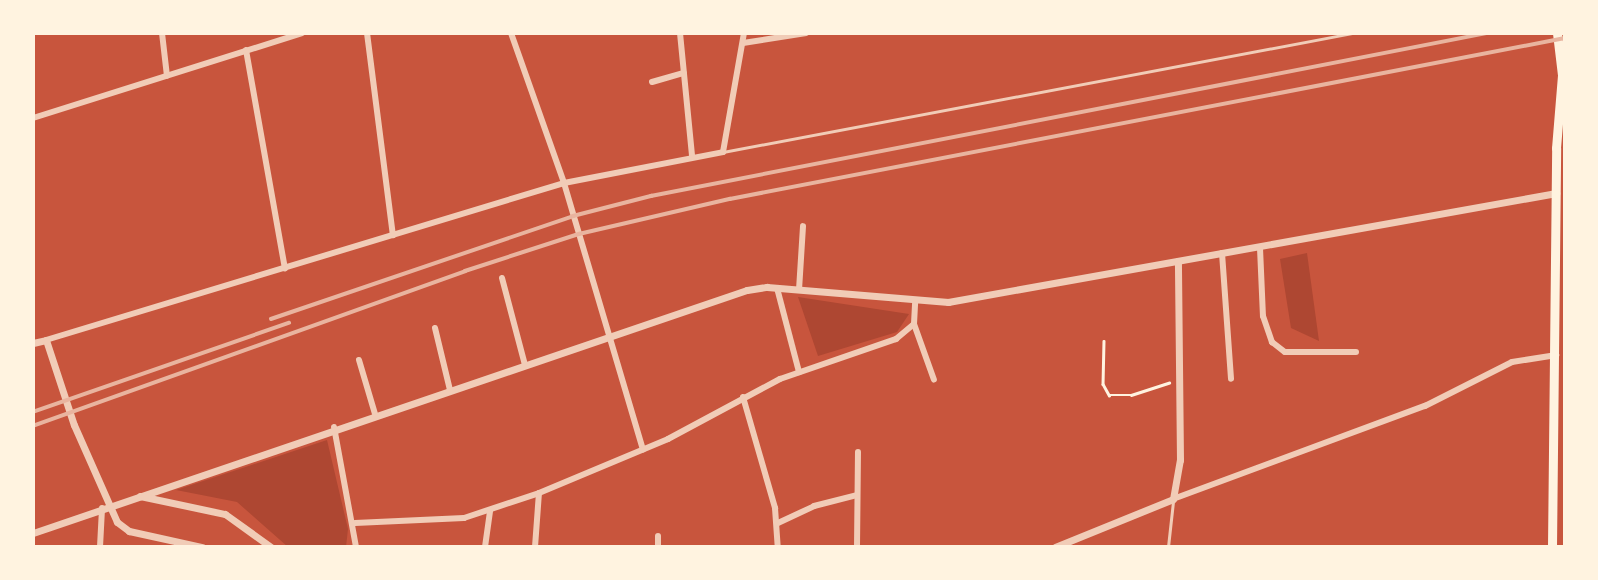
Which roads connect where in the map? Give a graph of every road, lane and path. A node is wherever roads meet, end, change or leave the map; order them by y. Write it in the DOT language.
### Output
graph roads {
  1 [pos="162,33"];
  2 [pos="302,33"];
  3 [pos="367,33"];
  4 [pos="510,33"];
  5 [pos="680,33"];
  6 [pos="744,33"];
  7 [pos="806,33"];
  8 [pos="1353,33"];
  9 [pos="1557,33"];
  10 [pos="743,43"];
  11 [pos="246,50"];
  12 [pos="684,72"];
  13 [pos="1563,75"];
  14 [pos="167,76"];
  15 [pos="652,82"];
  16 [pos="33,118"];
  17 [pos="723,152"];
  18 [pos="692,156"];
  19 [pos="564,183"];
  20 [pos="1556,193"];
  21 [pos="803,226"];
  22 [pos="393,235"];
  23 [pos="1260,248"];
  24 [pos="1222,254"];
  25 [pos="1178,261"];
  26 [pos="285,269"];
  27 [pos="502,278"];
  28 [pos="777,288"];
  29 [pos="799,290"];
  30 [pos="915,302"];
  31 [pos="914,324"];
  32 [pos="435,328"];
  33 [pos="608,338"];
  34 [pos="46,340"];
  35 [pos="1104,341"];
  36 [pos="33,343"];
  37 [pos="1356,352"];
  38 [pos="1556,355"];
  39 [pos="359,360"];
  40 [pos="525,365"];
  41 [pos="799,372"];
  42 [pos="1231,379"];
  43 [pos="934,380"];
  44 [pos="1179,381"];
  45 [pos="450,390"];
  46 [pos="743,397"];
  47 [pos="375,414"];
  48 [pos="334,428"];
  49 [pos="643,450"];
  50 [pos="858,452"];
  51 [pos="539,493"];
  52 [pos="857,495"];
  53 [pos="139,496"];
  54 [pos="1173,499"];
  55 [pos="104,507"];
  56 [pos="490,510"];
  57 [pos="355,523"];
  58 [pos="778,523"];
  59 [pos="33,533"];
  60 [pos="657,536"];
  61 [pos="100,547"];
  62 [pos="202,547"];
  63 [pos="271,547"];
  64 [pos="356,547"];
  65 [pos="485,547"];
  66 [pos="534,547"];
  67 [pos="658,547"];
  68 [pos="778,547"];
  69 [pos="857,547"];
  70 [pos="1055,547"];
  71 [pos="1168,547"];
  72 [pos="1552,547"];
  1 -- 14 [label="street"];
  2 -- 11 [label="street"];
  3 -- 22 [label="street"];
  4 -- 19 [label="street"];
  5 -- 12 [label="street"];
  6 -- 10 [label="street"];
  7 -- 10 [label="street"];
  8 -- 17 [label="lane"];
  9 -- 13 [label="main road"];
  10 -- 17 [label="street"];
  11 -- 14 [label="street"];
  11 -- 26 [label="street"];
  12 -- 15 [label="street"];
  12 -- 18 [label="street"];
  13 -- 20 [label="main road"];
  14 -- 16 [label="street"];
  17 -- 18 [label="street"];
  18 -- 19 [label="street"];
  19 -- 22 [label="street"];
  19 -- 33 [label="street"];
  20 -- 23 [label="street"];
  20 -- 38 [label="main road"];
  21 -- 29 [label="street"];
  22 -- 26 [label="street"];
  23 -- 24 [label="street"];
  23 -- 37 [label="street"];
  24 -- 25 [label="street"];
  24 -- 42 [label="street"];
  25 -- 30 [label="street"];
  25 -- 44 [label="street"];
  26 -- 34 [label="street"];
  27 -- 40 [label="street"];
  28 -- 29 [label="street"];
  28 -- 33 [label="street"];
  28 -- 41 [label="street"];
  29 -- 30 [label="street"];
  30 -- 31 [label="street"];
  31 -- 41 [label="street"];
  31 -- 43 [label="street"];
  32 -- 45 [label="street"];
  33 -- 40 [label="street"];
  33 -- 49 [label="street"];
  34 -- 36 [label="street"];
  34 -- 55 [label="street"];
  35 -- 44 [label="path"];
  38 -- 54 [label="street"];
  38 -- 72 [label="main road"];
  39 -- 47 [label="street"];
  40 -- 45 [label="street"];
  41 -- 46 [label="street"];
  44 -- 54 [label="street"];
  45 -- 47 [label="street"];
  46 -- 49 [label="street"];
  46 -- 58 [label="street"];
  47 -- 48 [label="street"];
  48 -- 53 [label="street"];
  48 -- 57 [label="street"];
  49 -- 51 [label="street"];
  50 -- 52 [label="street"];
  51 -- 56 [label="street"];
  51 -- 66 [label="street"];
  52 -- 58 [label="street"];
  52 -- 69 [label="street"];
  53 -- 55 [label="street"];
  53 -- 63 [label="street"];
  54 -- 70 [label="street"];
  54 -- 71 [label="lane"];
  55 -- 59 [label="street"];
  55 -- 61 [label="street"];
  55 -- 62 [label="street"];
  56 -- 57 [label="street"];
  56 -- 65 [label="street"];
  57 -- 64 [label="street"];
  58 -- 68 [label="street"];
  60 -- 67 [label="street"];
}
